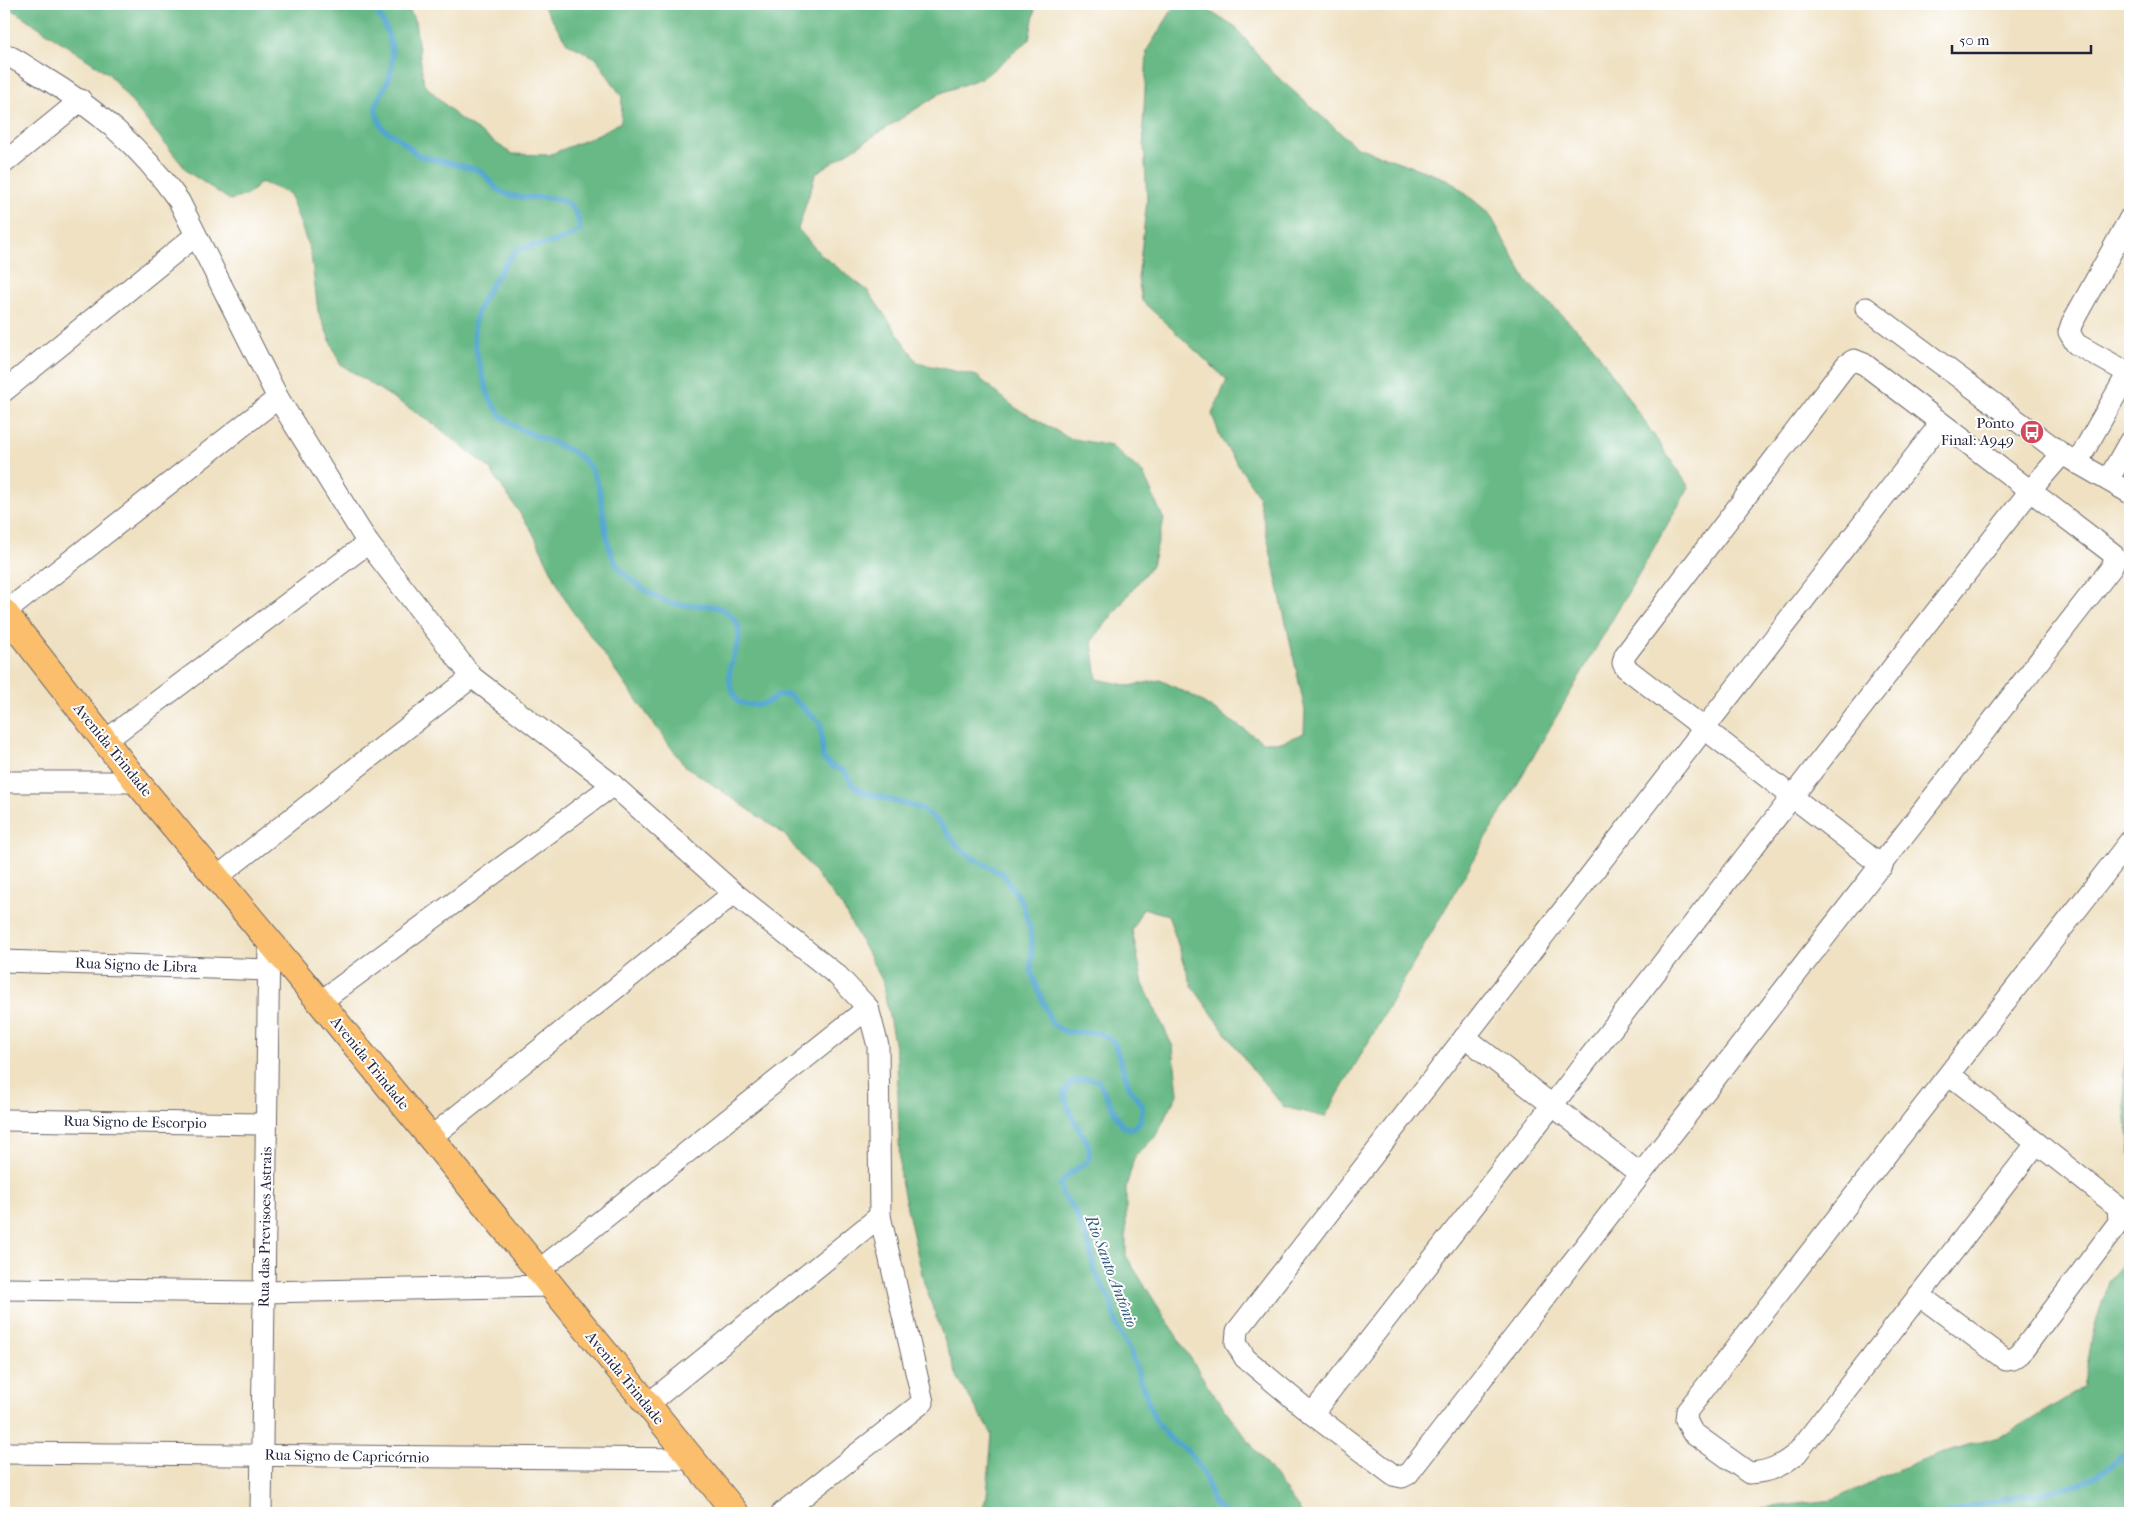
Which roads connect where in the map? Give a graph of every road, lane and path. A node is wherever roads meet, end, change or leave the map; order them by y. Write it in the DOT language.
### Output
graph roads {
  1 [pos="4,54"];
  2 [pos="81,100"];
  3 [pos="4,163"];
  4 [pos="2130,218"];
  5 [pos="195,236"];
  6 [pos="1866,308"];
  7 [pos="2129,373"];
  8 [pos="4,391"];
  9 [pos="278,398"];
  10 [pos="1941,423"];
  11 [pos="2130,441"];
  12 [pos="2069,459"];
  13 [pos="2108,480"];
  14 [pos="2030,490"];
  15 [pos="2130,493"];
  16 [pos="368,544"];
  17 [pos="4,613"];
  18 [pos="472,677"];
  19 [pos="1704,729"];
  20 [pos="105,741"];
  21 [pos="4,782"];
  22 [pos="137,782"];
  23 [pos="612,784"];
  24 [pos="1791,796"];
  25 [pos="2130,841"];
  26 [pos="1882,866"];
  27 [pos="217,877"];
  28 [pos="734,893"];
  29 [pos="269,940"];
  30 [pos="4,961"];
  31 [pos="268,970"];
  32 [pos="320,1002"];
  33 [pos="868,1008"];
  34 [pos="1465,1037"];
  35 [pos="1950,1075"];
  36 [pos="1552,1105"];
  37 [pos="4,1120"];
  38 [pos="266,1124"];
  39 [pos="430,1138"];
  40 [pos="2037,1143"];
  41 [pos="1640,1174"];
  42 [pos="880,1216"];
  43 [pos="544,1278"];
  44 [pos="4,1289"];
  45 [pos="264,1292"];
  46 [pos="1920,1295"];
  47 [pos="647,1404"];
  48 [pos="1312,1414"];
  49 [pos="4,1453"];
  50 [pos="262,1456"];
  51 [pos="691,1460"];
  52 [pos="261,1513"];
  53 [pos="736,1513"];
  54 [pos="782,1513"];
  1 -- 2 [label="street"];
  2 -- 3 [label="street"];
  2 -- 5 [label="street"];
  4 -- 7 [label="street"];
  5 -- 8 [label="street"];
  5 -- 9 [label="street"];
  6 -- 12 [label="street"];
  7 -- 12 [label="street"];
  9 -- 16 [label="street"];
  9 -- 17 [label="street"];
  10 -- 14 [label="street"];
  10 -- 19 [label="street"];
  10 -- 19 [label="street"];
  11 -- 13 [label="street"];
  12 -- 13 [label="street"];
  12 -- 14 [label="street"];
  13 -- 15 [label="street"];
  14 -- 24 [label="street"];
  14 -- 26 [label="street"];
  16 -- 18 [label="street"];
  16 -- 20 [label="street"];
  17 -- 20 [label="main road, Avenida Trindade"];
  18 -- 23 [label="street"];
  18 -- 27 [label="street"];
  19 -- 24 [label="street"];
  19 -- 34 [label="street"];
  20 -- 22 [label="main road, Avenida Trindade"];
  21 -- 22 [label="street"];
  22 -- 27 [label="main road, Avenida Trindade"];
  23 -- 28 [label="street"];
  23 -- 32 [label="street"];
  24 -- 26 [label="street"];
  24 -- 36 [label="street"];
  25 -- 35 [label="street"];
  26 -- 41 [label="street"];
  27 -- 29 [label="main road, Avenida Trindade"];
  28 -- 33 [label="street"];
  28 -- 39 [label="street"];
  29 -- 31 [label="street, Rua das Previsoes Astrais"];
  29 -- 32 [label="main road, Avenida Trindade"];
  30 -- 31 [label="street, Rua Signo de Libra"];
  31 -- 38 [label="street, Rua das Previsoes Astrais"];
  32 -- 39 [label="main road, Avenida Trindade"];
  33 -- 42 [label="street"];
  33 -- 43 [label="street"];
  34 -- 36 [label="street"];
  34 -- 48 [label="street"];
  35 -- 40 [label="street"];
  35 -- 46 [label="street"];
  36 -- 41 [label="street"];
  36 -- 48 [label="street"];
  37 -- 38 [label="street, Rua Signo de Escorpio"];
  38 -- 45 [label="street, Rua das Previsoes Astrais"];
  39 -- 43 [label="main road, Avenida Trindade"];
  40 -- 46 [label="street"];
  40 -- 46 [label="street"];
  41 -- 48 [label="street"];
  42 -- 47 [label="street"];
  42 -- 54 [label="street"];
  43 -- 45 [label="street"];
  43 -- 47 [label="main road, Avenida Trindade"];
  44 -- 45 [label="street"];
  45 -- 50 [label="street, Rua das Previsoes Astrais"];
  47 -- 51 [label="main road, Avenida Trindade"];
  49 -- 50 [label="street, Rua Signo de Capricórnio"];
  50 -- 51 [label="street, Rua Signo de Capricórnio"];
  50 -- 52 [label="street, Rua das Previsoes Astrais"];
  51 -- 53 [label="main road, Avenida Trindade"];
}
